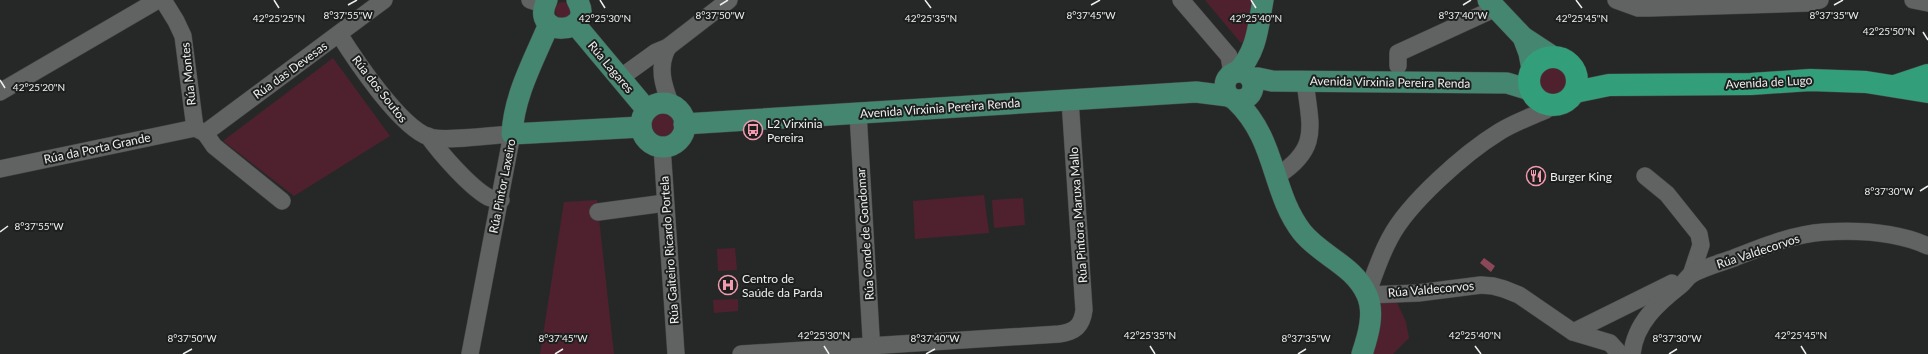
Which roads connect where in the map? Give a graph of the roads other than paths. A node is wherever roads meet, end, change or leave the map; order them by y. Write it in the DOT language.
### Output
graph roads {
  1 [pos="158,0"];
  2 [pos="163,0"];
  3 [pos="384,0"];
  4 [pos="577,0"];
  5 [pos="729,0"];
  6 [pos="1181,0"];
  7 [pos="1263,0"];
  8 [pos="1616,0"];
  9 [pos="1820,0"];
  10 [pos="1913,0"];
  11 [pos="1928,3"];
  12 [pos="1492,4"];
  13 [pos="543,7"];
  14 [pos="575,24"];
  15 [pos="338,34"];
  16 [pos="1523,36"];
  17 [pos="668,47"];
  18 [pos="1552,56"];
  19 [pos="1398,66"];
  20 [pos="1928,75"];
  21 [pos="620,78"];
  22 [pos="1305,81"];
  23 [pos="1576,83"];
  24 [pos="1240,84"];
  25 [pos="1893,86"];
  26 [pos="1535,87"];
  27 [pos="0,92"];
  28 [pos="1928,92"];
  29 [pos="1070,100"];
  30 [pos="671,105"];
  31 [pos="858,113"];
  32 [pos="644,118"];
  33 [pos="684,124"];
  34 [pos="200,131"];
  35 [pos="512,134"];
  36 [pos="428,136"];
  37 [pos="662,147"];
  38 [pos="0,169"];
  39 [pos="1277,176"];
  40 [pos="1645,176"];
  41 [pos="501,200"];
  42 [pos="282,202"];
  43 [pos="666,203"];
  44 [pos="598,212"];
  45 [pos="1928,246"];
  46 [pos="1689,276"];
  47 [pos="1367,295"];
  48 [pos="1573,332"];
  49 [pos="872,350"];
  50 [pos="470,354"];
  51 [pos="676,354"];
  52 [pos="741,354"];
  53 [pos="1362,354"];
  54 [pos="1620,354"];
  55 [pos="1632,354"];
  1 -- 27 [label="street"];
  2 -- 34 [label="street, Rúa Montes"];
  3 -- 15 [label="street, Rúa das Devesas"];
  4 -- 14 [label="main road"];
  5 -- 17 [label="street"];
  6 -- 24 [label="street"];
  7 -- 24 [label="main road"];
  8 -- 9 [label="street"];
  10 -- 11 [label="street"];
  12 -- 16 [label="main road"];
  12 -- 19 [label="street"];
  13 -- 14 [label="main road"];
  13 -- 35 [label="main road, Rúa Pintor Laxeiro"];
  14 -- 21 [label="main road, Rúa Lagares"];
  15 -- 34 [label="street, Rúa das Devesas"];
  15 -- 36 [label="street, Rúa dos Soutos"];
  16 -- 18 [label="main road"];
  16 -- 26 [label="main road"];
  17 -- 21 [label="street"];
  17 -- 30 [label="street"];
  18 -- 23 [label="highway"];
  18 -- 26 [label="highway"];
  20 -- 25 [label="highway"];
  21 -- 32 [label="main road, Rúa Lagares"];
  22 -- 24 [label="main road, Avenida Virxinia Pereira Renda"];
  22 -- 26 [label="main road, Avenida Virxinia Pereira Renda"];
  22 -- 39 [label="street"];
  23 -- 25 [label="highway, Avenida de Lugo"];
  23 -- 26 [label="highway"];
  24 -- 29 [label="main road, Avenida Virxinia Pereira Renda"];
  24 -- 39 [label="main road"];
  25 -- 28 [label="highway, Avenida de Lugo"];
  26 -- 47 [label="street"];
  29 -- 31 [label="main road, Avenida Virxinia Pereira Renda"];
  29 -- 49 [label="street, Rúa Pintora Maruxa Mallo"];
  30 -- 32 [label="main road"];
  30 -- 33 [label="main road"];
  31 -- 33 [label="main road, Avenida Virxinia Pereira Renda"];
  31 -- 49 [label="street, Rúa Conde de Gondomar"];
  32 -- 35 [label="main road"];
  32 -- 37 [label="main road"];
  33 -- 37 [label="main road"];
  34 -- 38 [label="street, Rúa da Porta Grande"];
  34 -- 42 [label="street"];
  35 -- 36 [label="street, Rúa dos Soutos"];
  35 -- 41 [label="street, Rúa Pintor Laxeiro"];
  36 -- 41 [label="street, Rúa dos Soutos"];
  37 -- 43 [label="street, Rúa Gaiteiro Ricardo Portela"];
  39 -- 47 [label="main road"];
  40 -- 46 [label="street"];
  41 -- 50 [label="street, Rúa Pintor Laxeiro"];
  43 -- 44 [label="street"];
  43 -- 51 [label="street, Rúa Gaiteiro Ricardo Portela"];
  45 -- 46 [label="street, Rúa Valdecorvos"];
  46 -- 48 [label="street"];
  46 -- 55 [label="street, Rúa Valdecorvos"];
  47 -- 48 [label="street, Rúa Valdecorvos"];
  47 -- 53 [label="main road"];
  48 -- 54 [label="street, Rúa Valdecorvos"];
  49 -- 52 [label="street"];
}
